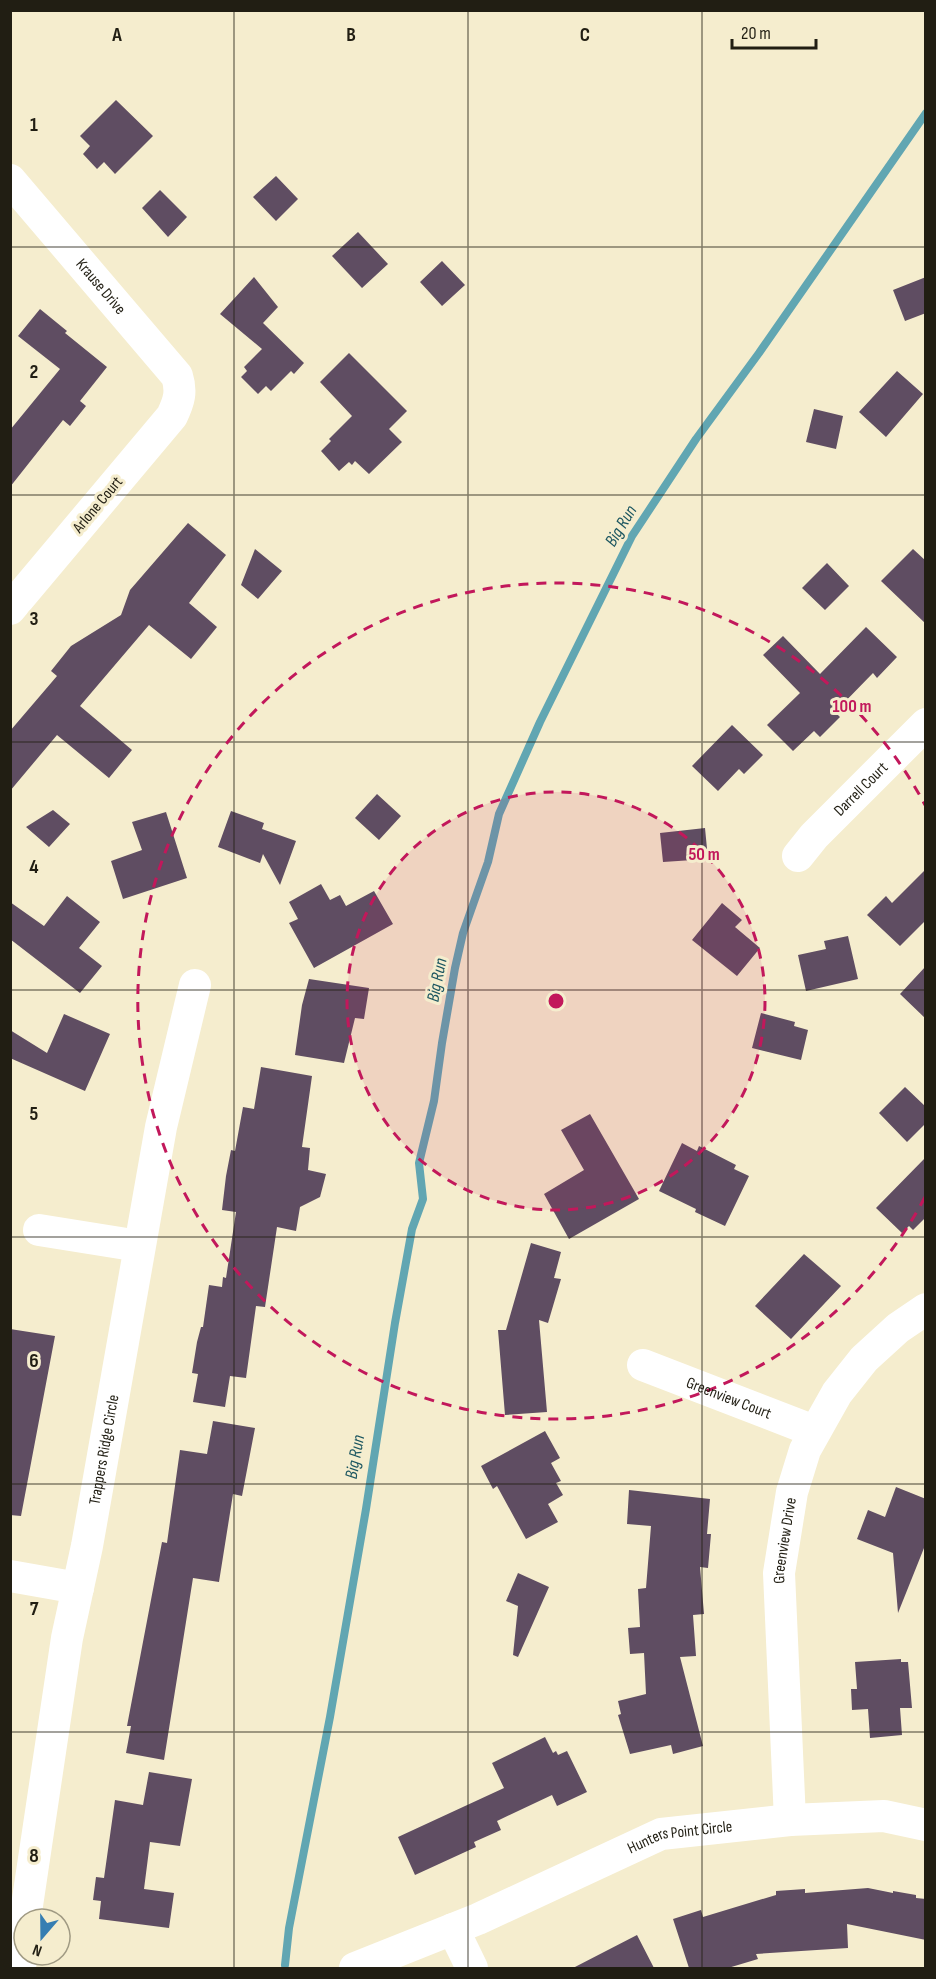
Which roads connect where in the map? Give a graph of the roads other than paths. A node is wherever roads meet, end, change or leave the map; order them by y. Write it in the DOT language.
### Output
graph roads {
  1 [pos="10,180"];
  2 [pos="180,397"];
  3 [pos="10,609"];
  4 [pos="926,724"];
  5 [pos="798,856"];
  6 [pos="195,985"];
  7 [pos="39,1230"];
  8 [pos="138,1246"];
  9 [pos="926,1310"];
  10 [pos="643,1365"];
  11 [pos="814,1431"];
  12 [pos="10,1576"];
  13 [pos="78,1588"];
  14 [pos="790,1820"];
  15 [pos="926,1825"];
  16 [pos="27,1907"];
  17 [pos="453,1929"];
  18 [pos="355,1968"];
  19 [pos="472,1968"];
  1 -- 2 [label="street, Krause Drive"];
  2 -- 3 [label="street, Arlone Court"];
  4 -- 5 [label="street, Darrell Court"];
  6 -- 8 [label="street, Trappers Ridge Circle"];
  7 -- 8 [label="street"];
  8 -- 13 [label="street, Trappers Ridge Circle"];
  9 -- 11 [label="street, Greenview Drive"];
  10 -- 11 [label="street, Greenview Court"];
  11 -- 14 [label="street, Greenview Drive"];
  12 -- 13 [label="street"];
  13 -- 16 [label="street, Trappers Ridge Circle"];
  14 -- 15 [label="street, Hunters Point Circle"];
  14 -- 17 [label="street, Hunters Point Circle"];
  17 -- 18 [label="street, Hunters Point Circle"];
  17 -- 19 [label="street"];
}
